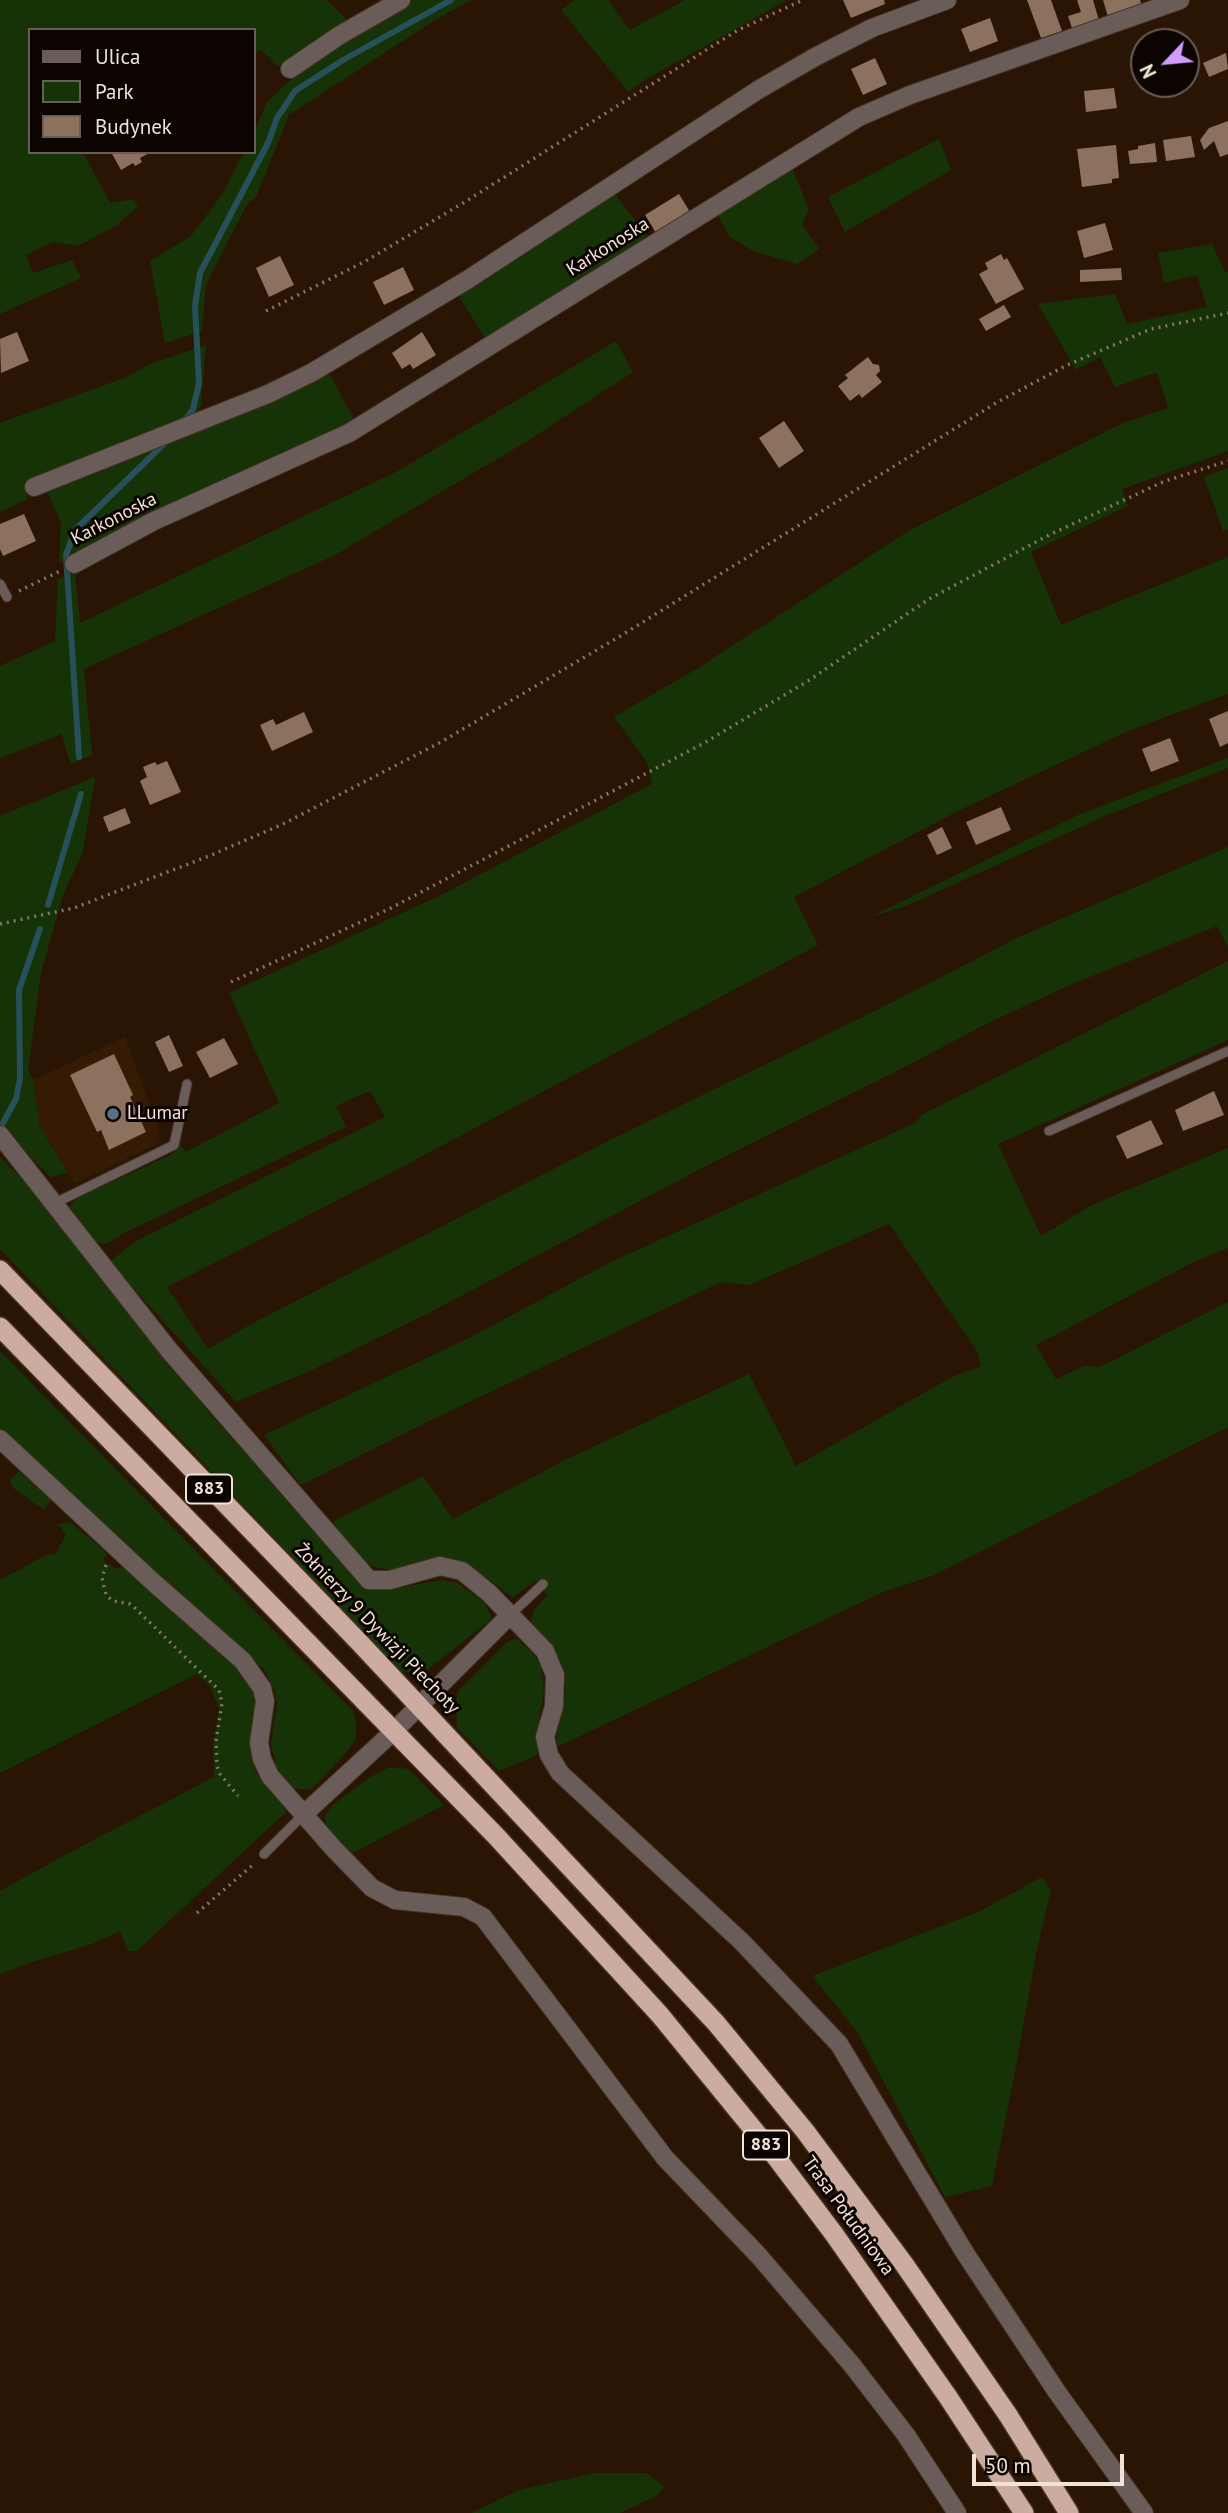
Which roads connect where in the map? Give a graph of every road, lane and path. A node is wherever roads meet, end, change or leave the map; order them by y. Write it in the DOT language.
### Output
graph roads {
  1 [pos="401,0"];
  2 [pos="803,0"];
  3 [pos="947,0"];
  4 [pos="1180,0"];
  5 [pos="290,69"];
  6 [pos="266,311"];
  7 [pos="1228,313"];
  8 [pos="1228,461"];
  9 [pos="34,487"];
  10 [pos="74,564"];
  11 [pos="48,578"];
  12 [pos="0,584"];
  13 [pos="7,597"];
  14 [pos="0,924"];
  15 [pos="231,982"];
  16 [pos="1228,1051"];
  17 [pos="187,1084"];
  18 [pos="1049,1131"];
  19 [pos="0,1135"];
  20 [pos="55,1203"];
  21 [pos="0,1270"];
  22 [pos="0,1326"];
  23 [pos="0,1439"];
  24 [pos="117,1549"];
  25 [pos="543,1584"];
  26 [pos="510,1615"];
  27 [pos="419,1706"];
  28 [pos="394,1731"];
  29 [pos="238,1796"];
  30 [pos="304,1814"];
  31 [pos="264,1854"];
  32 [pos="197,1913"];
  33 [pos="716,2023"];
  34 [pos="957,2513"];
  35 [pos="1024,2513"];
  36 [pos="1069,2513"];
  37 [pos="1144,2513"];
  1 -- 5 [label="street"];
  2 -- 6 [label="path"];
  3 -- 9 [label="street"];
  4 -- 10 [label="street, Karkonoska"];
  7 -- 14 [label="path"];
  8 -- 15 [label="path"];
  11 -- 13 [label="path"];
  12 -- 13 [label="lane"];
  16 -- 18 [label="lane"];
  17 -- 20 [label="lane"];
  19 -- 20 [label="street"];
  20 -- 26 [label="street"];
  21 -- 27 [label="highway, Żołnierzy 9 Dywizji Piechoty / 883"];
  22 -- 28 [label="highway, 883"];
  23 -- 24 [label="street"];
  24 -- 29 [label="path"];
  24 -- 30 [label="street"];
  25 -- 26 [label="lane"];
  26 -- 27 [label="street"];
  26 -- 37 [label="street"];
  27 -- 28 [label="street"];
  27 -- 33 [label="highway, Żołnierzy 9 Dywizji Piechoty / 883"];
  28 -- 30 [label="street"];
  28 -- 35 [label="highway, Trasa Południowa / 883"];
  30 -- 31 [label="lane"];
  30 -- 34 [label="street"];
  31 -- 32 [label="path"];
  33 -- 36 [label="highway, Trasa Południowa / 883"];
}
